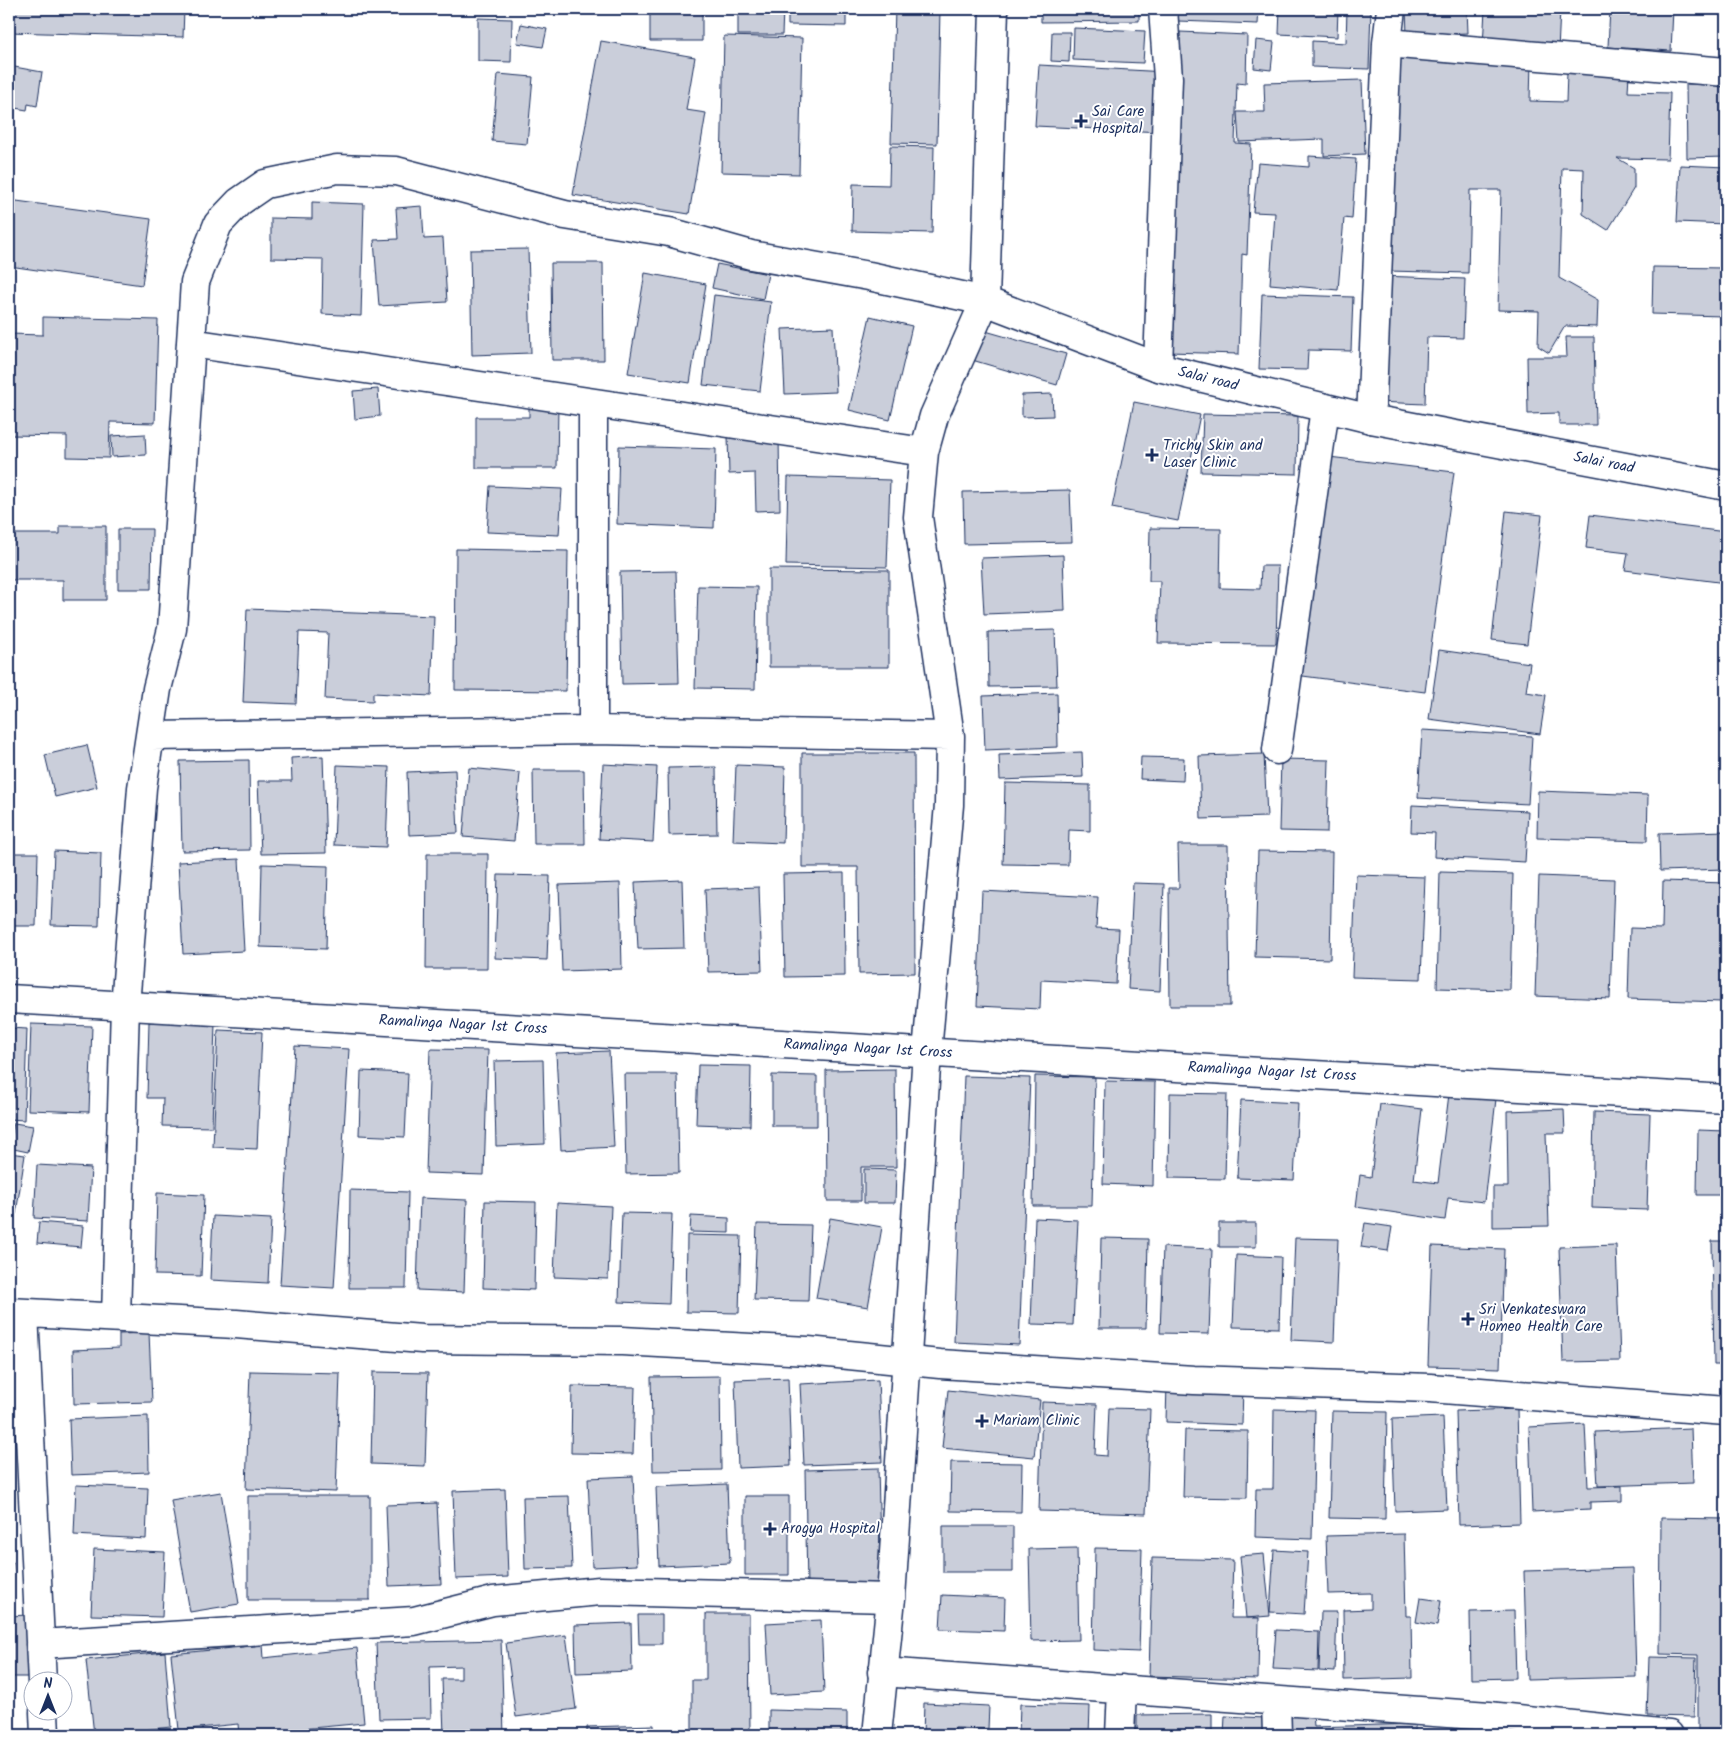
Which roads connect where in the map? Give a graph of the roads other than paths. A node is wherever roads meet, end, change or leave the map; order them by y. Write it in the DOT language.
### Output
graph roads {
  1 [pos="994,9"];
  2 [pos="1163,9"];
  3 [pos="1391,9"];
  4 [pos="1387,43"];
  5 [pos="1726,72"];
  6 [pos="985,301"];
  7 [pos="191,344"];
  8 [pos="1158,366"];
  9 [pos="593,403"];
  10 [pos="1325,408"];
  11 [pos="1371,419"];
  12 [pos="924,452"];
  13 [pos="1726,486"];
  14 [pos="593,730"];
  15 [pos="150,736"];
  16 [pos="950,736"];
  17 [pos="1277,750"];
  18 [pos="9,999"];
  19 [pos="125,1006"];
  20 [pos="927,1052"];
  21 [pos="1726,1099"];
  22 [pos="16,1313"];
  23 [pos="116,1317"];
  24 [pos="908,1360"];
  25 [pos="1726,1412"];
  26 [pos="891,1598"];
  27 [pos="40,1644"];
  28 [pos="41,1672"];
  29 [pos="882,1672"];
  30 [pos="1122,1689"];
  31 [pos="1276,1701"];
  32 [pos="44,1722"];
  33 [pos="45,1735"];
  34 [pos="877,1735"];
  35 [pos="1120,1735"];
  36 [pos="1277,1735"];
  37 [pos="1669,1735"];
  1 -- 6 [label="street"];
  2 -- 8 [label="street"];
  3 -- 4 [label="street"];
  4 -- 5 [label="street"];
  4 -- 11 [label="street"];
  6 -- 7 [label="street, Salai road"];
  6 -- 8 [label="street, Salai road"];
  6 -- 12 [label="street"];
  7 -- 9 [label="street"];
  7 -- 15 [label="street, Salai road"];
  8 -- 10 [label="street, Salai road"];
  9 -- 12 [label="street"];
  9 -- 14 [label="street"];
  10 -- 11 [label="street, Salai road"];
  10 -- 17 [label="street"];
  11 -- 13 [label="street, Salai road"];
  12 -- 16 [label="street"];
  14 -- 15 [label="street"];
  14 -- 16 [label="street"];
  15 -- 19 [label="street, Salai road"];
  16 -- 20 [label="street"];
  18 -- 19 [label="street, Ramalinga Nagar 1st Cross"];
  19 -- 20 [label="street, Ramalinga Nagar 1st Cross"];
  19 -- 23 [label="street, Salai road"];
  20 -- 21 [label="street, Ramalinga Nagar 1st Cross"];
  20 -- 24 [label="street"];
  22 -- 23 [label="street"];
  22 -- 27 [label="street"];
  23 -- 24 [label="street"];
  24 -- 25 [label="street"];
  24 -- 26 [label="street"];
  26 -- 27 [label="street"];
  26 -- 29 [label="street"];
  27 -- 28 [label="street"];
  29 -- 30 [label="street"];
  29 -- 34 [label="street"];
  30 -- 31 [label="street"];
  30 -- 35 [label="street"];
  31 -- 36 [label="street"];
  31 -- 37 [label="street"];
  32 -- 33 [label="street"];
}
